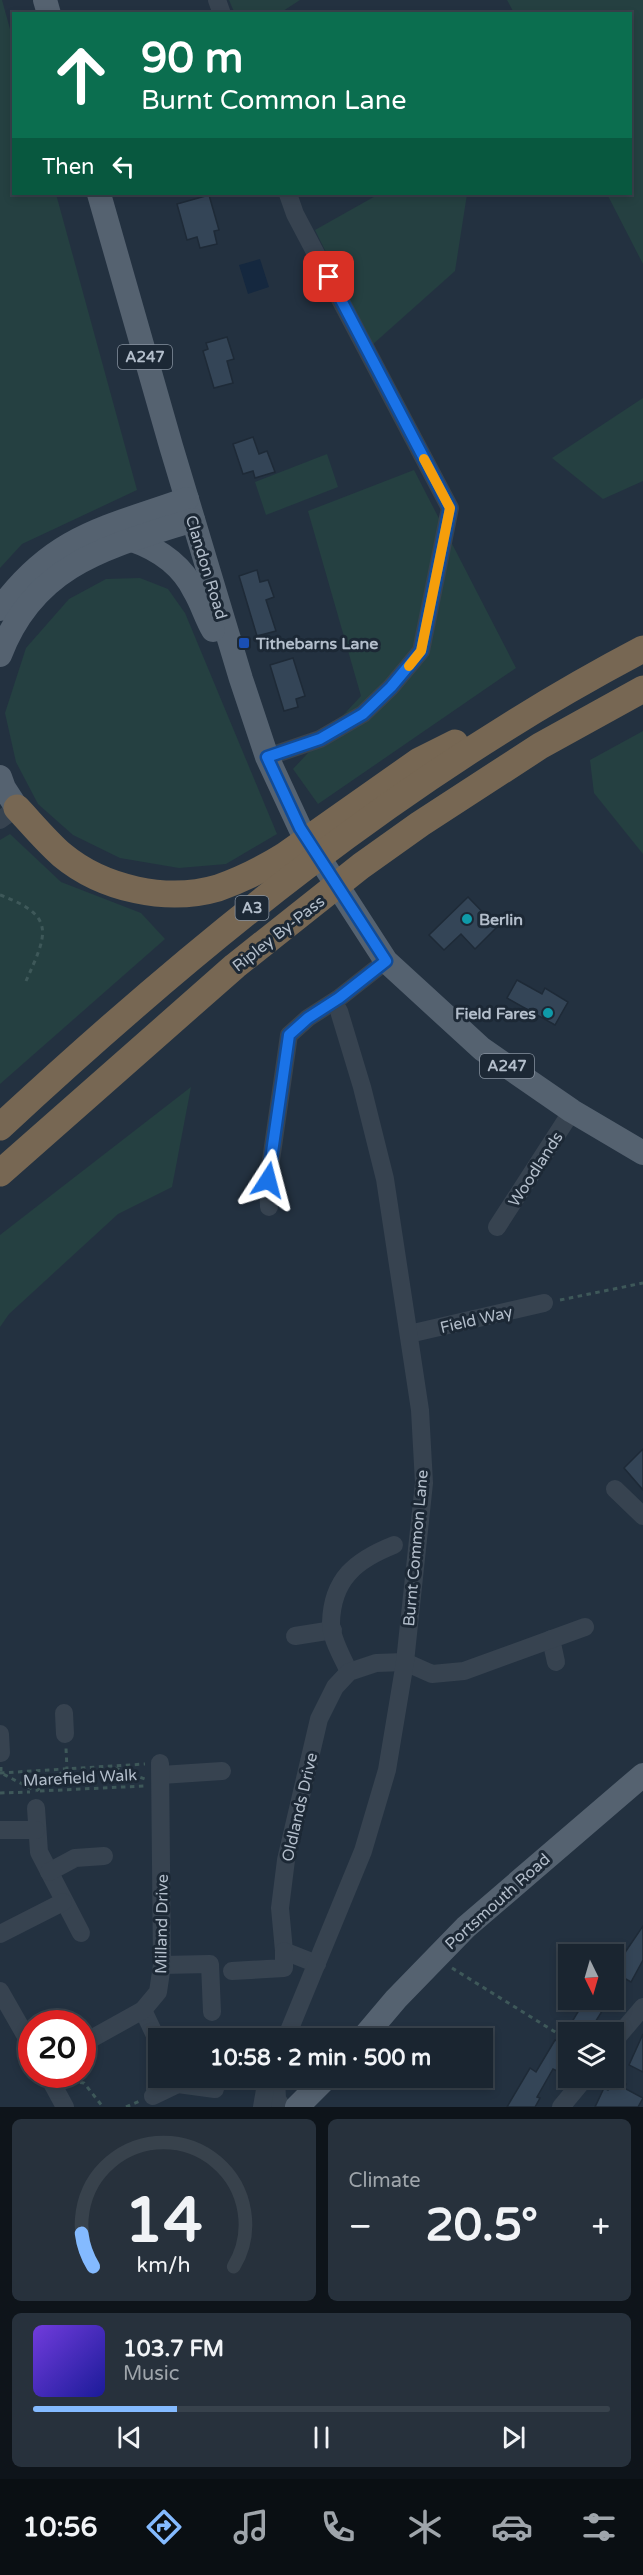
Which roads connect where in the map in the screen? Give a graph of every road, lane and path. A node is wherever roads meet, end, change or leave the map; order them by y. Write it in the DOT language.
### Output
graph roads {
  1 [pos="99,195"];
  2 [pos="288,195"];
  3 [pos="190,509"];
  4 [pos="132,540"];
  5 [pos="0,609"];
  6 [pos="643,649"];
  7 [pos="0,655"];
  8 [pos="241,679"];
  9 [pos="643,689"];
  10 [pos="524,716"];
  11 [pos="267,757"];
  12 [pos="0,777"];
  13 [pos="9,814"];
  14 [pos="0,896"];
  15 [pos="383,956"];
  16 [pos="26,981"];
  17 [pos="339,1005"];
  18 [pos="572,1111"];
  19 [pos="0,1127"];
  20 [pos="643,1153"];
  21 [pos="0,1173"];
  22 [pos="269,1207"];
  23 [pos="497,1227"];
  24 [pos="643,1283"];
  25 [pos="544,1303"];
  26 [pos="409,1334"];
  27 [pos="615,1489"];
  28 [pos="643,1516"];
  29 [pos="394,1545"];
  30 [pos="585,1627"];
  31 [pos="333,1630"];
  32 [pos="295,1636"];
  33 [pos="551,1639"];
  34 [pos="405,1662"];
  35 [pos="556,1662"];
  36 [pos="349,1672"];
  37 [pos="64,1713"];
  38 [pos="0,1734"];
  39 [pos="65,1734"];
  40 [pos="1,1753"];
  41 [pos="112,1767"];
  42 [pos="68,1769"];
  43 [pos="222,1771"];
  44 [pos="0,1773"];
  45 [pos="161,1774"];
  46 [pos="643,1775"];
  47 [pos="0,1793"];
  48 [pos="36,1800"];
  49 [pos="0,1830"];
  50 [pos="36,1830"];
  51 [pos="104,1857"];
  52 [pos="49,1872"];
  53 [pos="63,1902"];
  54 [pos="81,1933"];
  55 [pos="0,1934"];
  56 [pos="284,1951"];
  57 [pos="435,1957"];
  58 [pos="317,1964"];
  59 [pos="162,1965"];
  60 [pos="232,1971"];
  61 [pos="0,1990"];
  62 [pos="643,2007"];
  63 [pos="143,2010"];
  64 [pos="212,2012"];
  65 [pos="18,2022"];
  66 [pos="151,2028"];
  67 [pos="290,2028"];
  68 [pos="372,2028"];
  69 [pos="624,2029"];
  70 [pos="558,2034"];
  71 [pos="96,2036"];
  72 [pos="165,2088"];
  73 [pos="210,2088"];
  74 [pos="265,2088"];
  75 [pos="276,2088"];
  76 [pos="316,2088"];
  77 [pos="577,2088"];
  78 [pos="215,2089"];
  79 [pos="153,2096"];
  80 [pos="61,2100"];
  81 [pos="103,2107"];
  82 [pos="262,2107"];
  83 [pos="282,2107"];
  84 [pos="297,2107"];
  85 [pos="561,2107"];
  1 -- 3 [label="main road, Clandon Road / A247"];
  2 -- 11 [label="street"];
  3 -- 4 [label="main road"];
  3 -- 5 [label="main road"];
  3 -- 8 [label="main road, Clandon Road / A247"];
  4 -- 7 [label="main road"];
  4 -- 8 [label="main road"];
  6 -- 10 [label="highway, A3"];
  8 -- 11 [label="main road, Clandon Road / A247"];
  9 -- 21 [label="highway, Ripley By-Pass / A3"];
  10 -- 13 [label="highway"];
  10 -- 19 [label="highway, A3"];
  11 -- 15 [label="main road, Clandon Road / A247"];
  12 -- 13 [label="main road"];
  14 -- 16 [label="path"];
  15 -- 17 [label="street"];
  15 -- 18 [label="main road, Clandon Road / A247"];
  17 -- 22 [label="street"];
  17 -- 26 [label="street, Burnt Common Lane"];
  18 -- 20 [label="main road, Clandon Road / A247"];
  18 -- 23 [label="street, Woodlands"];
  24 -- 25 [label="path"];
  25 -- 26 [label="street, Field Way"];
  26 -- 34 [label="street, Burnt Common Lane"];
  27 -- 28 [label="street"];
  29 -- 31 [label="street"];
  30 -- 33 [label="street"];
  31 -- 32 [label="street"];
  31 -- 36 [label="street"];
  33 -- 34 [label="street"];
  33 -- 35 [label="street"];
  34 -- 36 [label="street"];
  34 -- 58 [label="street, Burnt Common Lane"];
  36 -- 56 [label="street, Oldlands Drive"];
  37 -- 39 [label="street"];
  38 -- 40 [label="street"];
  39 -- 42 [label="path"];
  41 -- 42 [label="path, Marefield Walk"];
  41 -- 45 [label="path, Marefield Walk"];
  41 -- 45 [label="path"];
  42 -- 44 [label="path, Marefield Walk"];
  42 -- 48 [label="path"];
  43 -- 45 [label="street"];
  44 -- 48 [label="path"];
  45 -- 48 [label="path, Marefield Walk"];
  45 -- 59 [label="street, Milland Drive"];
  46 -- 57 [label="main road, Portsmouth Road"];
  47 -- 48 [label="path, Marefield Walk"];
  48 -- 50 [label="street"];
  49 -- 50 [label="street"];
  50 -- 52 [label="street"];
  51 -- 52 [label="street"];
  52 -- 53 [label="street"];
  53 -- 54 [label="street"];
  53 -- 55 [label="street"];
  56 -- 58 [label="street"];
  56 -- 60 [label="street"];
  57 -- 68 [label="main road, Portsmouth Road"];
  57 -- 70 [label="path"];
  58 -- 67 [label="street, Burnt Common Lane"];
  59 -- 63 [label="street, Milland Drive"];
  59 -- 64 [label="street"];
  61 -- 65 [label="street"];
  62 -- 69 [label="street"];
  63 -- 66 [label="street"];
  63 -- 71 [label="street, Milland Drive"];
  72 -- 79 [label="street"];
  73 -- 78 [label="street"];
  74 -- 82 [label="street"];
  75 -- 83 [label="street"];
  76 -- 84 [label="main road"];
  77 -- 85 [label="street"];
  80 -- 81 [label="path"];
}
